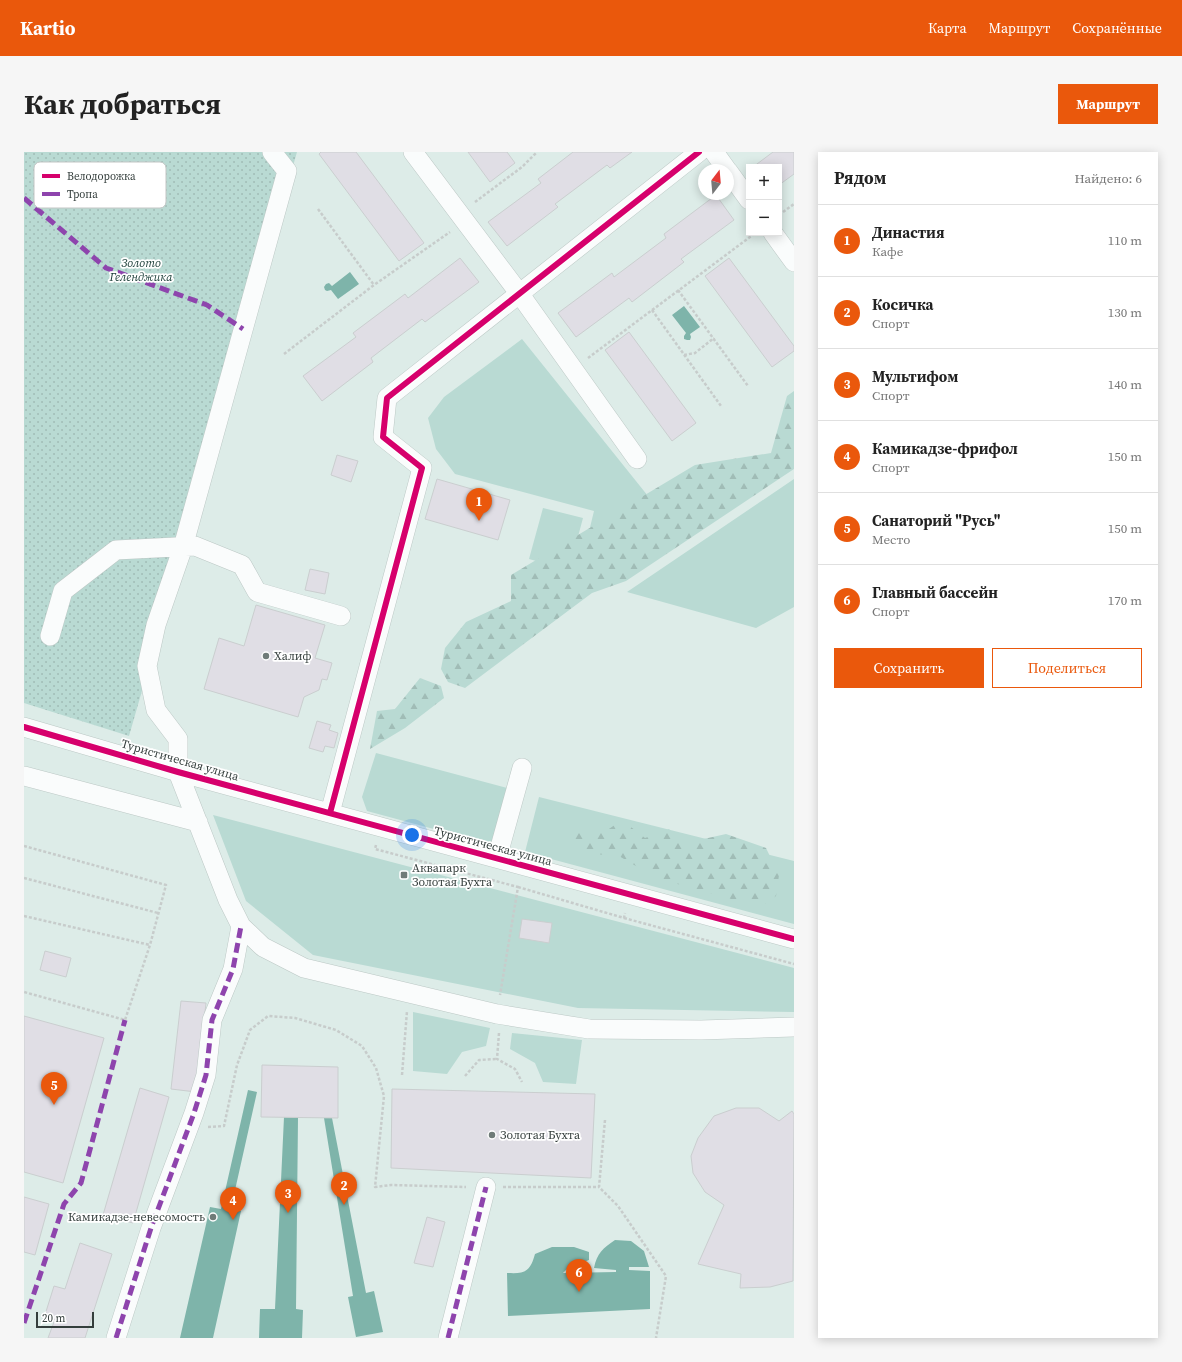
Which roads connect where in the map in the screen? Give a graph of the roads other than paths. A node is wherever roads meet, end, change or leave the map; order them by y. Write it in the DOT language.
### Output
graph roads {
  1 [pos="272,152"];
  2 [pos="413,152"];
  3 [pos="699,152"];
  4 [pos="714,152"];
  5 [pos="722,164"];
  6 [pos="734,180"];
  7 [pos="746,196"];
  8 [pos="775,236"];
  9 [pos="794,262"];
  10 [pos="518,293"];
  11 [pos="637,459"];
  12 [pos="183,546"];
  13 [pos="341,616"];
  14 [pos="50,636"];
  15 [pos="24,727"];
  16 [pos="522,768"];
  17 [pos="178,772"];
  18 [pos="24,776"];
  19 [pos="330,813"];
  20 [pos="198,822"];
  21 [pos="496,858"];
  22 [pos="241,926"];
  23 [pos="794,939"];
  24 [pos="794,1027"];
  25 [pos="486,1187"];
  26 [pos="116,1338"];
  27 [pos="448,1338"];
  1 -- 12 [label="street"];
  2 -- 10 [label="street"];
  3 -- 10 [label="street"];
  4 -- 5 [label="street"];
  6 -- 7 [label="street"];
  8 -- 9 [label="street"];
  10 -- 11 [label="street"];
  10 -- 19 [label="street"];
  12 -- 13 [label="street"];
  12 -- 14 [label="street"];
  12 -- 17 [label="street"];
  15 -- 17 [label="street, Туристическая улица"];
  16 -- 21 [label="street"];
  17 -- 19 [label="street, Туристическая улица"];
  17 -- 20 [label="street, Туристическая улица"];
  18 -- 20 [label="street"];
  19 -- 21 [label="street, Туристическая улица"];
  20 -- 22 [label="street, Туристическая улица"];
  21 -- 23 [label="street, Туристическая улица"];
  22 -- 24 [label="street, Туристическая улица"];
  22 -- 26 [label="street"];
  25 -- 27 [label="street"];
}
